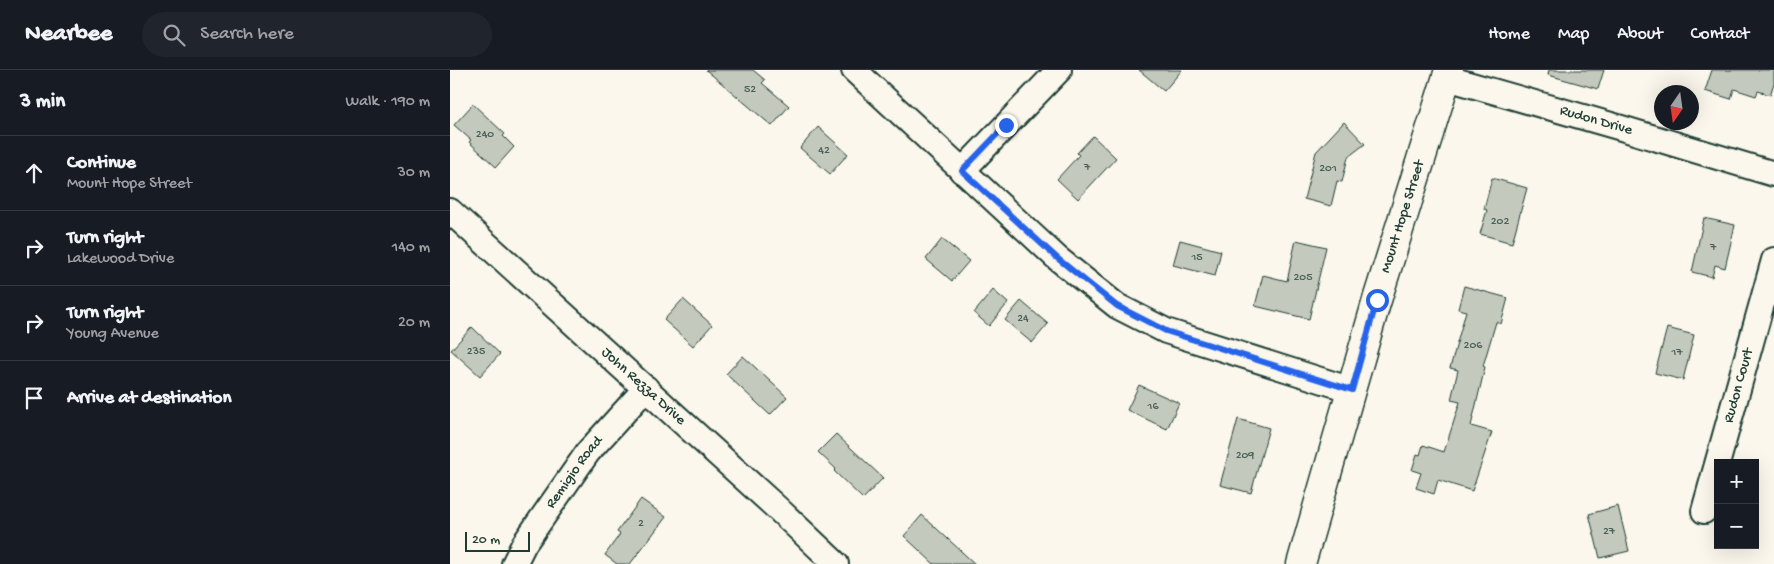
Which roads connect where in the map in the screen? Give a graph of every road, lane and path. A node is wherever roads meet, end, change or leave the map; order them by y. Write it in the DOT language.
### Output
graph roads {
  1 [pos="854,70"];
  2 [pos="1059,70"];
  3 [pos="1448,74"];
  4 [pos="962,171"];
  5 [pos="1774,174"];
  6 [pos="450,211"];
  7 [pos="1774,260"];
  8 [pos="646,388"];
  9 [pos="1352,390"];
  10 [pos="1704,510"];
  11 [pos="514,564"];
  12 [pos="836,564"];
  13 [pos="1301,564"];
  1 -- 4 [label="street"];
  2 -- 4 [label="street"];
  3 -- 5 [label="street, Rudon Drive"];
  3 -- 9 [label="street, Mount Hope Street"];
  4 -- 9 [label="street"];
  6 -- 8 [label="street, John Rezza Drive"];
  7 -- 10 [label="street, Rudon Court"];
  8 -- 11 [label="street, Remigio Road"];
  8 -- 12 [label="street, John Rezza Drive"];
  9 -- 13 [label="street, Mount Hope Street"];
}
